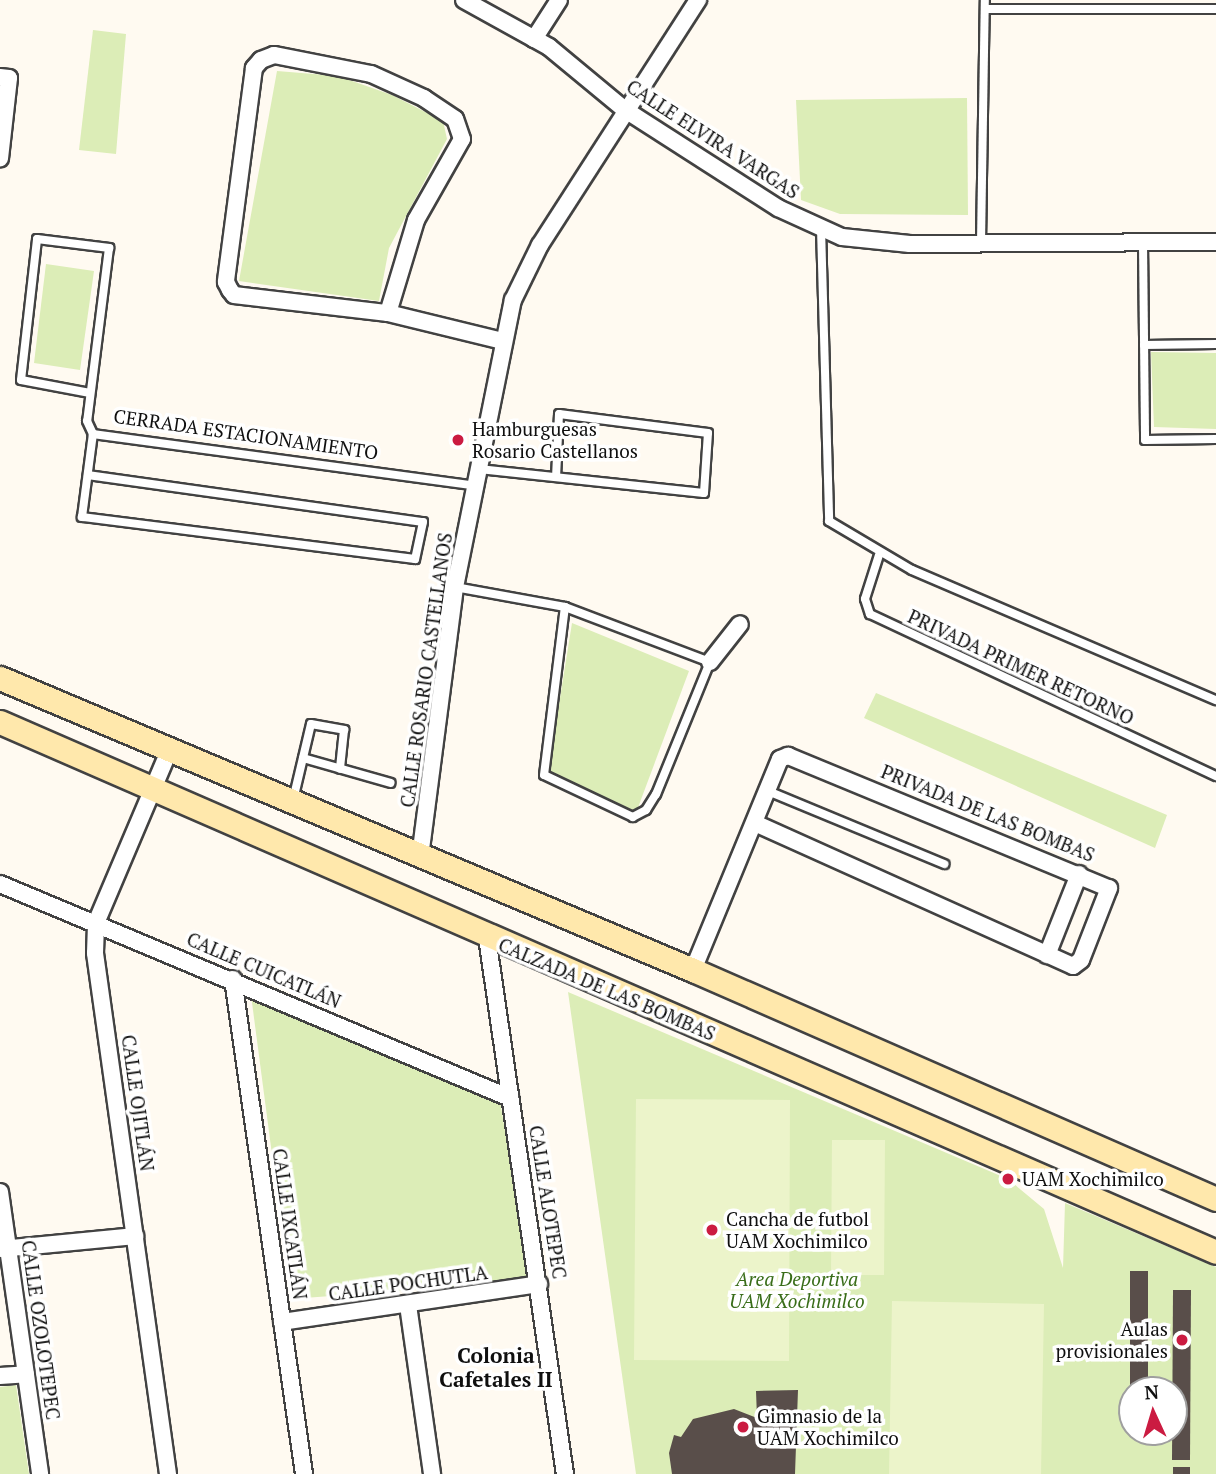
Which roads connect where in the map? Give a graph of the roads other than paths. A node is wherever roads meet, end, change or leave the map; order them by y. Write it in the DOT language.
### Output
graph roads {
  1 [pos="464,0"];
  2 [pos="559,0"];
  3 [pos="698,0"];
  4 [pos="985,4"];
  5 [pos="1216,9"];
  6 [pos="534,39"];
  7 [pos="0,77"];
  8 [pos="624,109"];
  9 [pos="0,158"];
  10 [pos="821,228"];
  11 [pos="1216,242"];
  12 [pos="981,243"];
  13 [pos="1143,243"];
  14 [pos="388,313"];
  15 [pos="503,341"];
  16 [pos="1216,344"];
  17 [pos="1144,345"];
  18 [pos="90,393"];
  19 [pos="93,434"];
  20 [pos="1216,439"];
  21 [pos="479,469"];
  22 [pos="88,475"];
  23 [pos="556,477"];
  24 [pos="476,486"];
  25 [pos="879,555"];
  26 [pos="455,587"];
  27 [pos="565,607"];
  28 [pos="740,624"];
  29 [pos="710,662"];
  30 [pos="0,678"];
  31 [pos="1216,700"];
  32 [pos="0,722"];
  33 [pos="169,751"];
  34 [pos="303,758"];
  35 [pos="340,769"];
  36 [pos="1216,776"];
  37 [pos="391,783"];
  38 [pos="152,790"];
  39 [pos="768,791"];
  40 [pos="293,803"];
  41 [pos="755,823"];
  42 [pos="420,857"];
  43 [pos="944,864"];
  44 [pos="1079,874"];
  45 [pos="0,884"];
  46 [pos="96,923"];
  47 [pos="487,937"];
  48 [pos="1047,955"];
  49 [pos="694,970"];
  50 [pos="233,979"];
  51 [pos="510,1098"];
  52 [pos="0,1192"];
  53 [pos="1216,1199"];
  54 [pos="135,1236"];
  55 [pos="4,1248"];
  56 [pos="1216,1252"];
  57 [pos="539,1284"];
  58 [pos="408,1305"];
  59 [pos="282,1322"];
  60 [pos="26,1374"];
  61 [pos="0,1376"];
  62 [pos="40,1474"];
  63 [pos="168,1474"];
  64 [pos="304,1474"];
  65 [pos="432,1474"];
  66 [pos="565,1474"];
  1 -- 6 [label="street, CALLE ELVIRA VARGAS"];
  2 -- 6 [label="street"];
  3 -- 8 [label="street, CALLE ROSARIO CASTELLANOS"];
  4 -- 5 [label="lane"];
  4 -- 12 [label="lane"];
  6 -- 8 [label="street, CALLE ELVIRA VARGAS"];
  7 -- 9 [label="street"];
  8 -- 10 [label="street, CALLE ELVIRA VARGAS"];
  8 -- 15 [label="street, CALLE ROSARIO CASTELLANOS"];
  10 -- 12 [label="street, CALLE ELVIRA VARGAS"];
  10 -- 25 [label="lane"];
  11 -- 13 [label="street, CALLE ELVIRA VARGAS"];
  12 -- 13 [label="street, CALLE ELVIRA VARGAS"];
  13 -- 17 [label="lane"];
  14 -- 14 [label="street"];
  14 -- 15 [label="street"];
  15 -- 21 [label="street, CALLE ROSARIO CASTELLANOS"];
  16 -- 17 [label="lane"];
  17 -- 20 [label="lane"];
  18 -- 18 [label="lane"];
  18 -- 19 [label="lane"];
  19 -- 22 [label="lane, CERRADA ESTACIONAMIENTO"];
  19 -- 24 [label="lane, CERRADA ESTACIONAMIENTO"];
  21 -- 23 [label="lane"];
  21 -- 24 [label="street, CALLE ROSARIO CASTELLANOS"];
  22 -- 22 [label="lane, CERRADA ESTACIONAMIENTO"];
  23 -- 23 [label="lane"];
  24 -- 26 [label="street, CALLE ROSARIO CASTELLANOS"];
  25 -- 31 [label="lane"];
  25 -- 36 [label="lane, PRIVADA PRIMER RETORNO"];
  26 -- 27 [label="lane"];
  26 -- 42 [label="street, CALLE ROSARIO CASTELLANOS"];
  27 -- 29 [label="lane"];
  27 -- 29 [label="lane"];
  28 -- 29 [label="street"];
  30 -- 33 [label="main road"];
  32 -- 38 [label="main road, CALZADA DE LAS BOMBAS"];
  33 -- 38 [label="street, CALLE OJITLÁN"];
  33 -- 40 [label="main road"];
  34 -- 35 [label="lane"];
  34 -- 35 [label="lane"];
  34 -- 40 [label="lane"];
  35 -- 37 [label="lane"];
  38 -- 46 [label="street, CALLE OJITLÁN"];
  38 -- 47 [label="main road, CALZADA DE LAS BOMBAS"];
  39 -- 41 [label="street, PRIVADA DE LAS BOMBAS"];
  39 -- 43 [label="lane"];
  39 -- 44 [label="street, PRIVADA DE LAS BOMBAS"];
  40 -- 42 [label="main road"];
  41 -- 48 [label="street, PRIVADA DE LAS BOMBAS"];
  41 -- 49 [label="street, PRIVADA DE LAS BOMBAS"];
  42 -- 49 [label="main road"];
  44 -- 48 [label="street"];
  44 -- 48 [label="street, PRIVADA DE LAS BOMBAS"];
  45 -- 46 [label="street, CALLE CUICATLÁN"];
  46 -- 50 [label="street, CALLE CUICATLÁN"];
  46 -- 54 [label="street, CALLE OJITLÁN"];
  47 -- 51 [label="street, CALLE ALOTEPEC"];
  47 -- 56 [label="main road, CALZADA DE LAS BOMBAS"];
  49 -- 53 [label="main road"];
  50 -- 51 [label="street, CALLE CUICATLÁN"];
  50 -- 59 [label="street, CALLE IXCATLÁN"];
  51 -- 57 [label="street, CALLE ALOTEPEC"];
  52 -- 55 [label="street, CALLE OZOLOTEPEC"];
  54 -- 55 [label="street"];
  54 -- 63 [label="street, CALLE OJITLÁN"];
  55 -- 60 [label="street, CALLE OZOLOTEPEC"];
  57 -- 58 [label="street, CALLE POCHUTLA"];
  57 -- 66 [label="street, CALLE ALOTEPEC"];
  58 -- 59 [label="street, CALLE POCHUTLA"];
  58 -- 65 [label="street"];
  59 -- 64 [label="street, CALLE IXCATLÁN"];
  60 -- 61 [label="street"];
  60 -- 62 [label="street, CALLE OZOLOTEPEC"];
}
